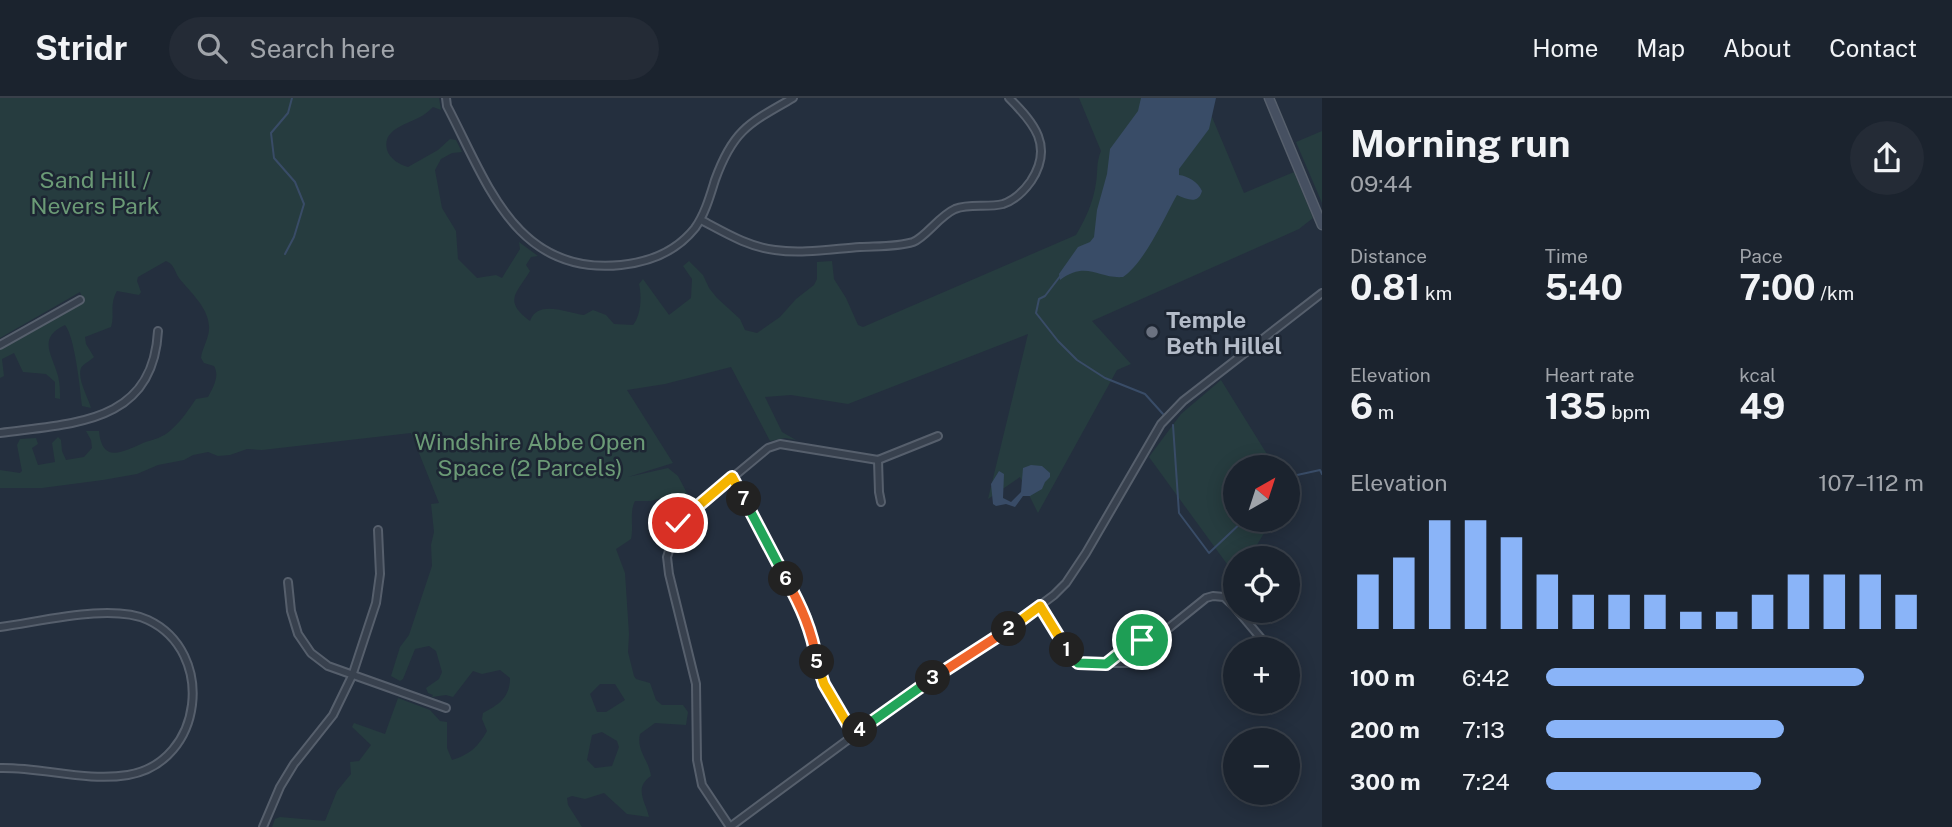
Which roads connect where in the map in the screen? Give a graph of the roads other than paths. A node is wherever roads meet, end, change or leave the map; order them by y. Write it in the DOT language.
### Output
graph roads {
  1 [pos="446,98"];
  2 [pos="793,98"];
  3 [pos="1009,98"];
  4 [pos="1269,98"];
  5 [pos="701,219"];
  6 [pos="1322,225"];
  7 [pos="1322,293"];
  8 [pos="80,300"];
  9 [pos="158,331"];
  10 [pos="0,345"];
  11 [pos="0,433"];
  12 [pos="937,436"];
  13 [pos="878,460"];
  14 [pos="732,477"];
  15 [pos="881,502"];
  16 [pos="378,530"];
  17 [pos="288,582"];
  18 [pos="1223,597"];
  19 [pos="1040,606"];
  20 [pos="1249,623"];
  21 [pos="0,627"];
  22 [pos="1260,637"];
  23 [pos="1149,644"];
  24 [pos="1106,664"];
  25 [pos="352,676"];
  26 [pos="446,708"];
  27 [pos="854,735"];
  28 [pos="0,768"];
  29 [pos="263,827"];
  30 [pos="730,827"];
  1 -- 5 [label="street"];
  2 -- 5 [label="street"];
  3 -- 5 [label="street"];
  4 -- 6 [label="street"];
  7 -- 19 [label="street"];
  8 -- 10 [label="street"];
  9 -- 11 [label="street"];
  12 -- 13 [label="street"];
  13 -- 14 [label="street"];
  13 -- 15 [label="street"];
  14 -- 27 [label="street"];
  14 -- 30 [label="street"];
  16 -- 25 [label="street"];
  17 -- 25 [label="street"];
  18 -- 23 [label="street"];
  19 -- 24 [label="street"];
  19 -- 27 [label="street"];
  20 -- 22 [label="street"];
  21 -- 28 [label="street"];
  23 -- 24 [label="street"];
  23 -- 24 [label="street"];
  25 -- 26 [label="street"];
  25 -- 29 [label="street"];
  27 -- 30 [label="street"];
}
